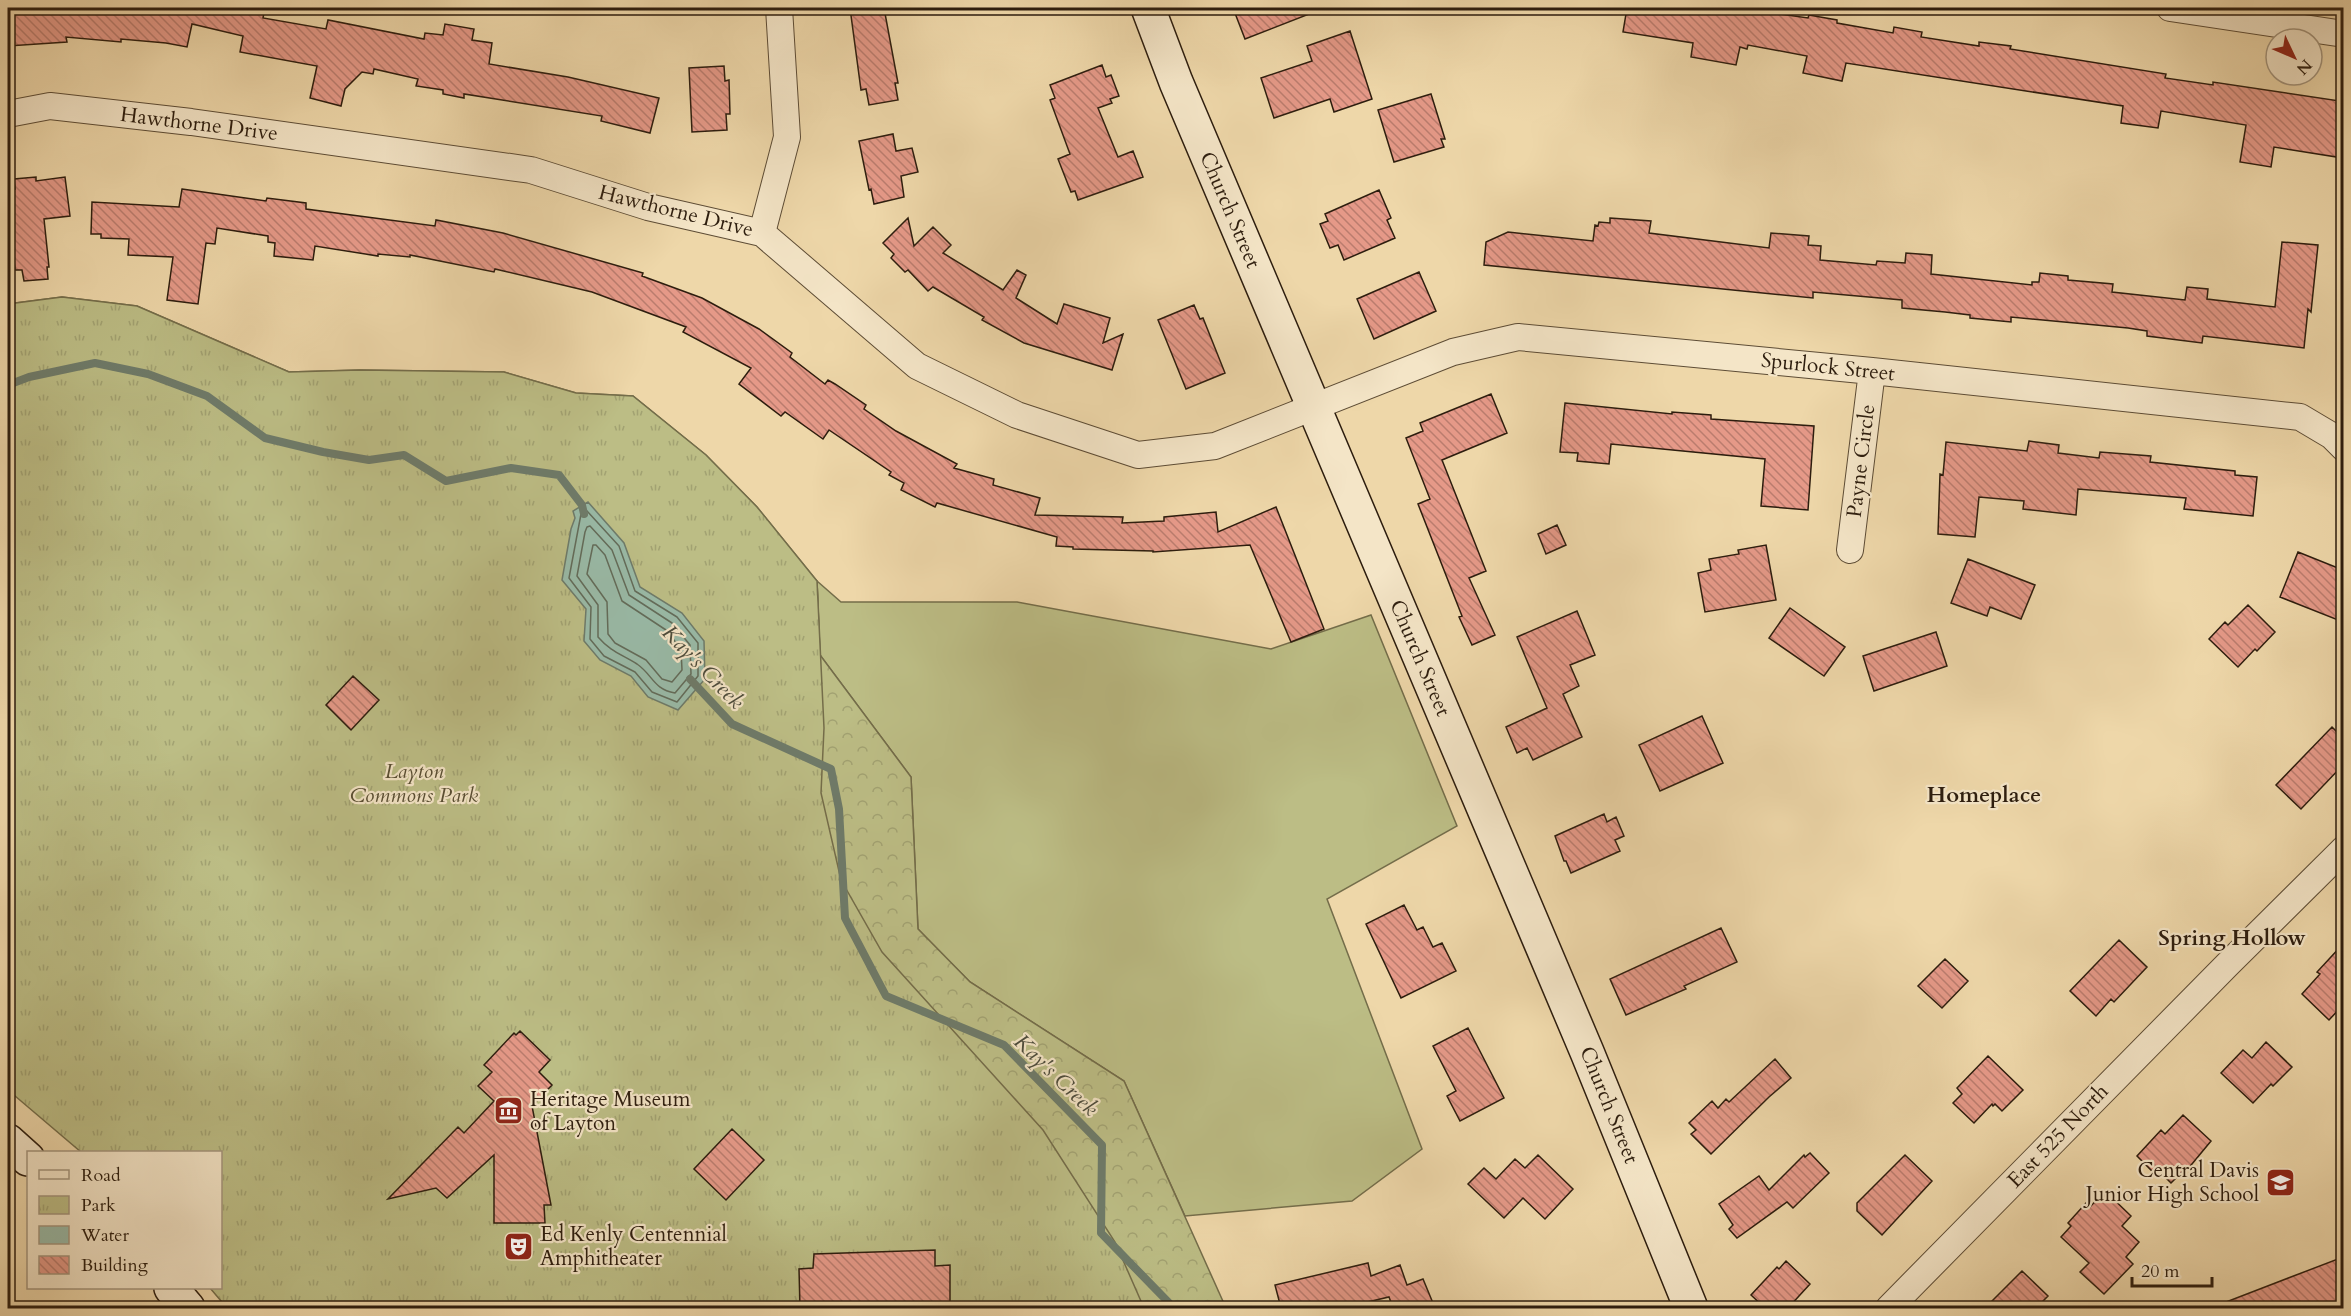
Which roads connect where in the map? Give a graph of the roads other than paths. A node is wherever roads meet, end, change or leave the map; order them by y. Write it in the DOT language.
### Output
graph roads {
  1 [pos="779,8"];
  2 [pos="1148,8"];
  3 [pos="2170,8"];
  4 [pos="2343,34"];
  5 [pos="8,114"];
  6 [pos="762,232"];
  7 [pos="1872,371"];
  8 [pos="1314,407"];
  9 [pos="2343,448"];
  10 [pos="1850,550"];
  11 [pos="2343,849"];
  12 [pos="8,1141"];
  13 [pos="27,1158"];
  14 [pos="173,1289"];
  15 [pos="188,1308"];
  16 [pos="1691,1308"];
  17 [pos="1889,1308"];
  1 -- 6 [label="street"];
  2 -- 8 [label="street, Church Street"];
  3 -- 4 [label="street"];
  5 -- 6 [label="street, Hawthorne Drive"];
  6 -- 8 [label="street, Hawthorne Drive"];
  7 -- 8 [label="street, Spurlock Street"];
  7 -- 9 [label="street, Spurlock Street"];
  7 -- 10 [label="street, Payne Circle"];
  8 -- 16 [label="street, Church Street"];
  11 -- 17 [label="street, East 525 North"];
  12 -- 13 [label="street"];
  14 -- 15 [label="street"];
}
